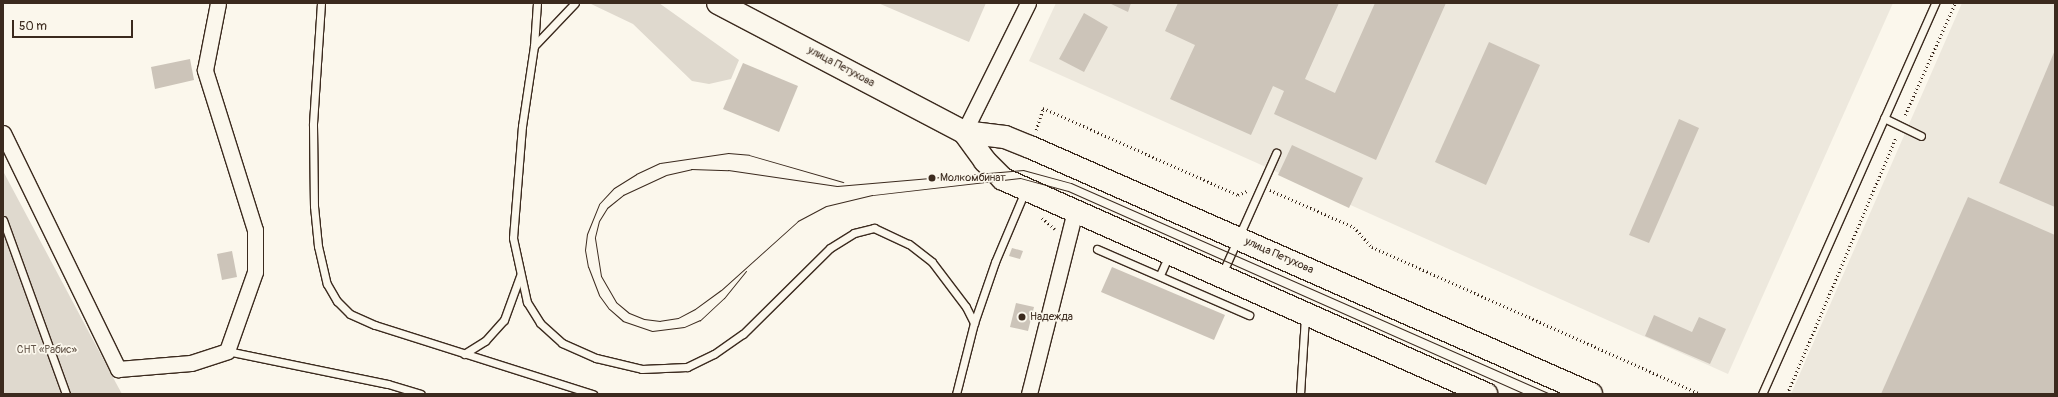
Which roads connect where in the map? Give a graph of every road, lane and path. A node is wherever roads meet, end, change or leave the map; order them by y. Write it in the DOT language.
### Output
graph roads {
  1 [pos="218,3"];
  2 [pos="321,3"];
  3 [pos="537,3"];
  4 [pos="575,3"];
  5 [pos="718,3"];
  6 [pos="1028,3"];
  7 [pos="1935,3"];
  8 [pos="1955,3"];
  9 [pos="534,46"];
  10 [pos="1884,118"];
  11 [pos="1900,126"];
  12 [pos="964,132"];
  13 [pos="3,133"];
  14 [pos="1921,136"];
  15 [pos="1276,153"];
  16 [pos="1026,189"];
  17 [pos="1075,211"];
  18 [pos="3,220"];
  19 [pos="1238,237"];
  20 [pos="1097,249"];
  21 [pos="1170,253"];
  22 [pos="520,275"];
  23 [pos="1160,275"];
  24 [pos="1221,276"];
  25 [pos="1305,314"];
  26 [pos="1249,315"];
  27 [pos="974,323"];
  28 [pos="227,351"];
  29 [pos="464,354"];
  30 [pos="1472,392"];
  31 [pos="66,394"];
  32 [pos="420,394"];
  33 [pos="593,394"];
  34 [pos="956,394"];
  35 [pos="1029,394"];
  36 [pos="1300,394"];
  37 [pos="1590,394"];
  38 [pos="1762,394"];
  39 [pos="1787,394"];
  1 -- 28 [label="street"];
  2 -- 29 [label="lane"];
  3 -- 9 [label="lane"];
  4 -- 9 [label="lane"];
  5 -- 12 [label="highway, улица Петухова"];
  6 -- 12 [label="street"];
  7 -- 10 [label="lane"];
  8 -- 11 [label="path"];
  9 -- 22 [label="lane"];
  10 -- 11 [label="lane"];
  10 -- 38 [label="lane"];
  11 -- 14 [label="lane"];
  11 -- 39 [label="path"];
  12 -- 16 [label="highway, улица Петухова"];
  12 -- 19 [label="highway, улица Петухова"];
  13 -- 28 [label="street"];
  15 -- 19 [label="lane"];
  16 -- 17 [label="highway, улица Петухова"];
  16 -- 27 [label="lane"];
  17 -- 21 [label="highway, улица Петухова"];
  17 -- 35 [label="street"];
  18 -- 31 [label="lane"];
  19 -- 24 [label="lane"];
  19 -- 37 [label="highway, улица Петухова"];
  20 -- 23 [label="lane"];
  21 -- 23 [label="lane"];
  21 -- 24 [label="highway, улица Петухова"];
  22 -- 27 [label="lane"];
  22 -- 29 [label="lane"];
  23 -- 26 [label="lane"];
  24 -- 25 [label="highway, улица Петухова"];
  25 -- 30 [label="highway, улица Петухова"];
  25 -- 36 [label="lane"];
  27 -- 34 [label="lane"];
  28 -- 32 [label="lane"];
  29 -- 33 [label="lane"];
}
